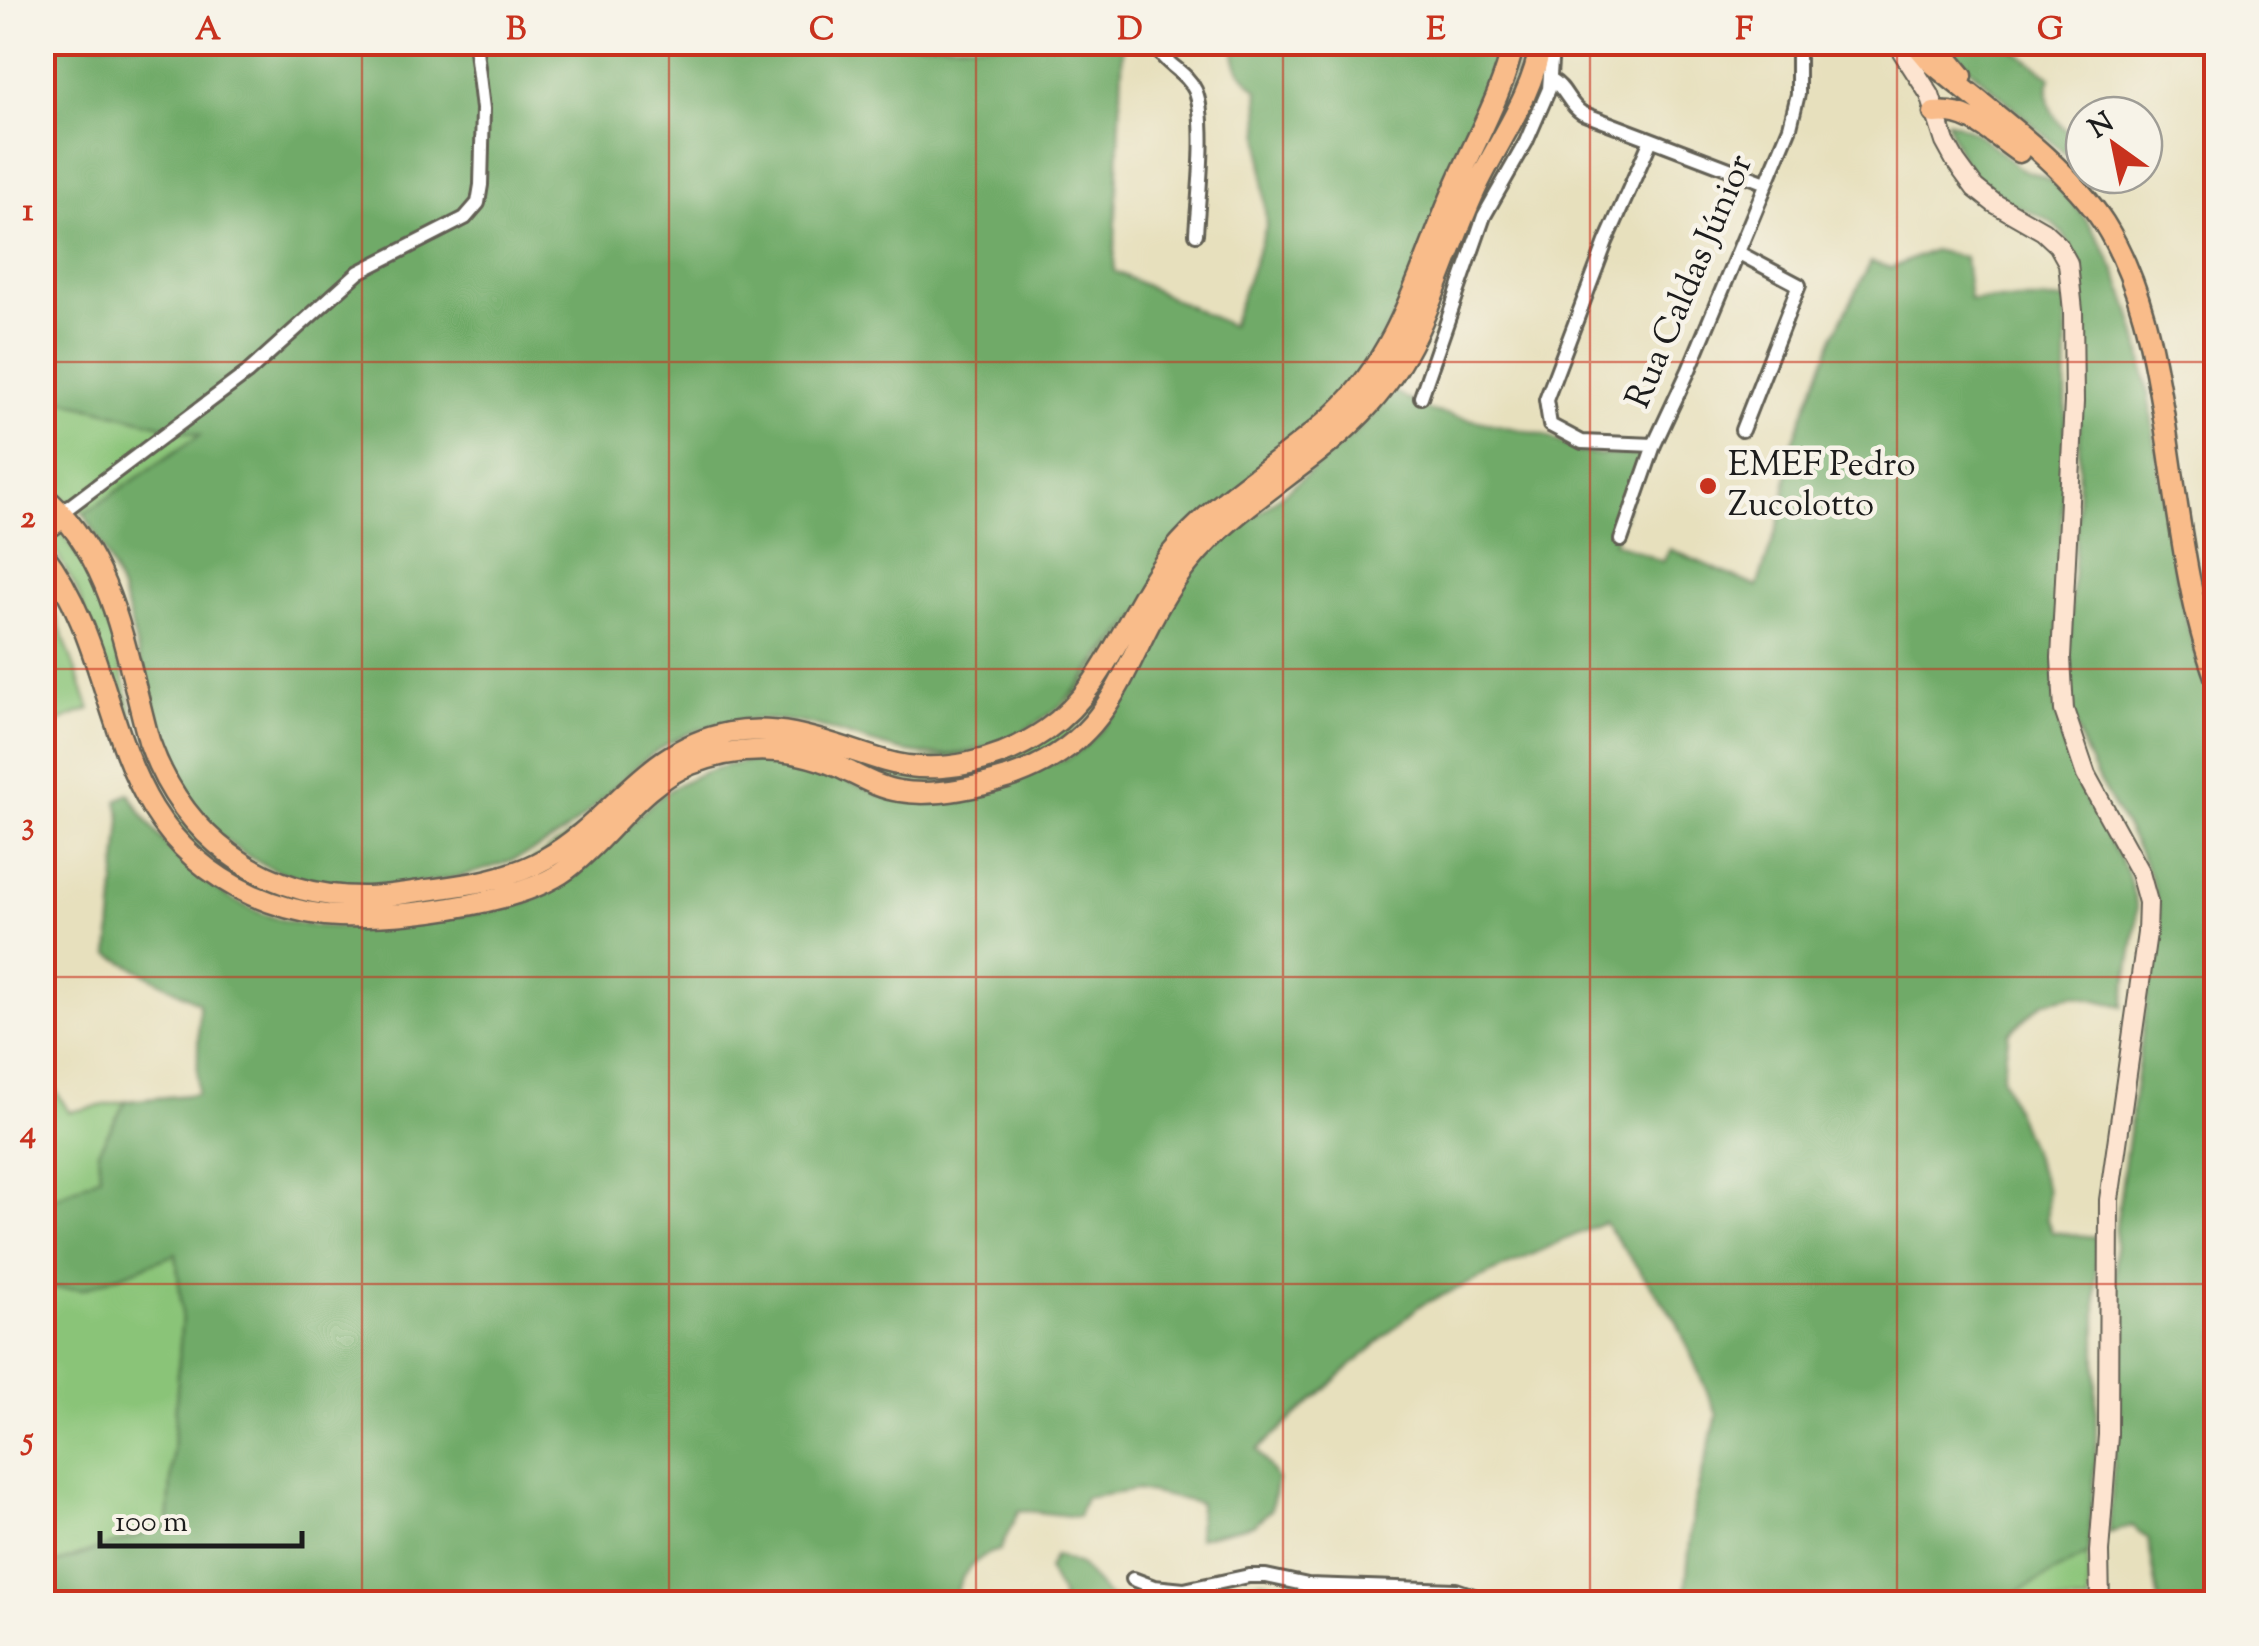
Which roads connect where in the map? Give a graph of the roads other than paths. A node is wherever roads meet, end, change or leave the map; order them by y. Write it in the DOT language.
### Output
graph roads {
  1 [pos="475,42"];
  2 [pos="1155,42"];
  3 [pos="1514,42"];
  4 [pos="1529,42"];
  5 [pos="1544,42"];
  6 [pos="1896,42"];
  7 [pos="1914,42"];
  8 [pos="1934,42"];
  9 [pos="1799,43"];
  10 [pos="1552,80"];
  11 [pos="1934,113"];
  12 [pos="1512,125"];
  13 [pos="2010,130"];
  14 [pos="1651,140"];
  15 [pos="1526,142"];
  16 [pos="2053,166"];
  17 [pos="1766,184"];
  18 [pos="1196,234"];
  19 [pos="1738,253"];
  20 [pos="1420,397"];
  21 [pos="1742,430"];
  22 [pos="1654,445"];
  23 [pos="42,495"];
  24 [pos="62,512"];
  25 [pos="42,532"];
  26 [pos="1621,540"];
  27 [pos="42,552"];
  28 [pos="2216,679"];
  29 [pos="1133,1579"];
  30 [pos="1497,1604"];
  31 [pos="2100,1604"];
  1 -- 24 [label="street"];
  2 -- 18 [label="street"];
  3 -- 24 [label="main road"];
  4 -- 12 [label="main road"];
  5 -- 10 [label="street"];
  5 -- 12 [label="main road"];
  6 -- 11 [label="main road"];
  7 -- 13 [label="main road"];
  8 -- 13 [label="main road"];
  9 -- 17 [label="street, Rua Caldas Júnior"];
  10 -- 14 [label="street"];
  10 -- 15 [label="street"];
  11 -- 16 [label="main road"];
  11 -- 31 [label="main road"];
  12 -- 15 [label="street"];
  12 -- 27 [label="main road"];
  13 -- 16 [label="main road"];
  14 -- 17 [label="street"];
  14 -- 22 [label="street"];
  15 -- 20 [label="street"];
  16 -- 28 [label="main road"];
  17 -- 19 [label="street, Rua Caldas Júnior"];
  19 -- 21 [label="street"];
  19 -- 22 [label="street, Rua Caldas Júnior"];
  22 -- 26 [label="street, Rua Caldas Júnior"];
  23 -- 24 [label="main road"];
  24 -- 25 [label="main road"];
  29 -- 30 [label="street"];
}
